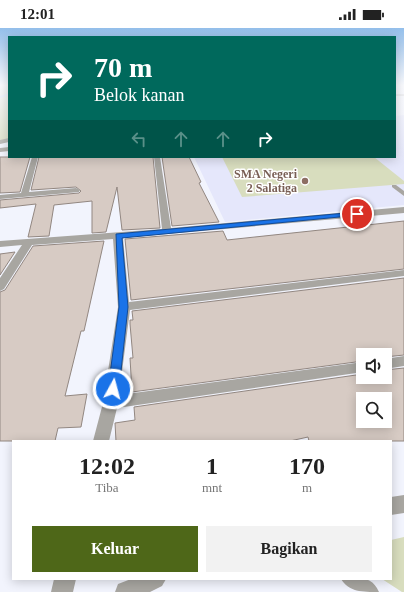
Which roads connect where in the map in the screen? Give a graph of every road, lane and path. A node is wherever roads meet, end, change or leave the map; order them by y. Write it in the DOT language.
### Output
graph roads {
  1 [pos="35,158"];
  2 [pos="157,158"];
  3 [pos="394,186"];
  4 [pos="76,190"];
  5 [pos="404,194"];
  6 [pos="24,195"];
  7 [pos="0,198"];
  8 [pos="404,210"];
  9 [pos="168,231"];
  10 [pos="118,236"];
  11 [pos="28,243"];
  12 [pos="0,244"];
  13 [pos="404,273"];
  14 [pos="0,286"];
  15 [pos="124,307"];
  16 [pos="404,360"];
  17 [pos="392,363"];
  18 [pos="356,368"];
  19 [pos="111,403"];
  20 [pos="101,440"];
  21 [pos="404,504"];
  22 [pos="392,506"];
  23 [pos="65,580"];
  24 [pos="153,580"];
  25 [pos="62,592"];
  26 [pos="126,592"];
  1 -- 6 [label="street"];
  2 -- 9 [label="street"];
  3 -- 5 [label="lane"];
  4 -- 6 [label="street"];
  6 -- 7 [label="street"];
  8 -- 9 [label="street"];
  9 -- 10 [label="street"];
  10 -- 11 [label="street"];
  10 -- 15 [label="street"];
  11 -- 12 [label="street"];
  11 -- 14 [label="street"];
  13 -- 15 [label="street"];
  15 -- 19 [label="street"];
  16 -- 17 [label="street"];
  18 -- 19 [label="street"];
  19 -- 20 [label="street"];
  21 -- 22 [label="street"];
  23 -- 25 [label="street"];
  24 -- 26 [label="street"];
}
